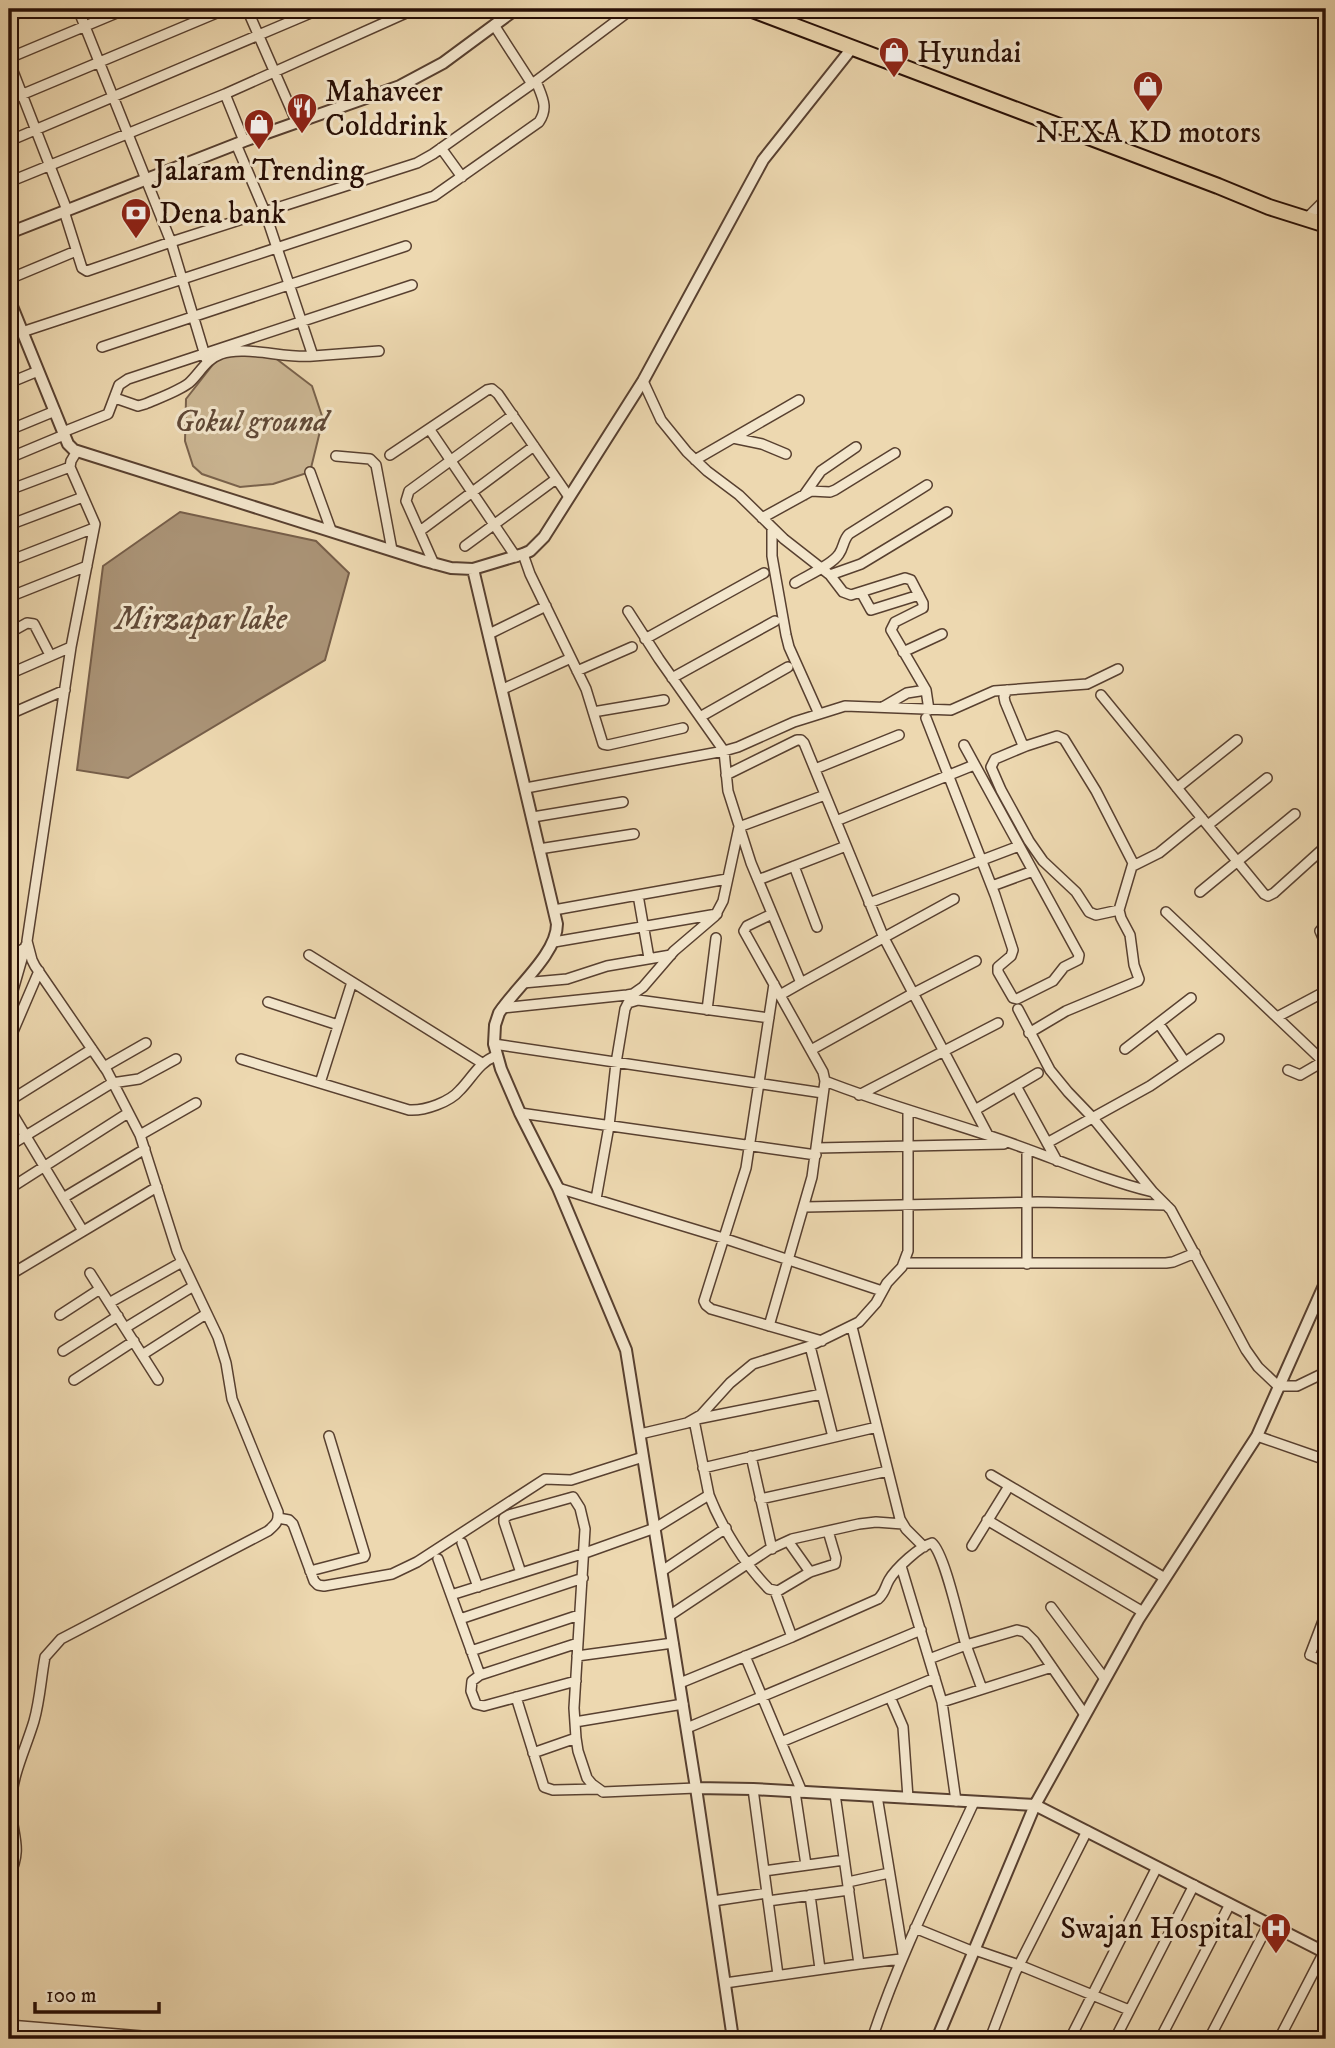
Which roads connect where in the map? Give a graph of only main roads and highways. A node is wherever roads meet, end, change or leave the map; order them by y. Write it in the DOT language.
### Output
graph roads {
  1 [pos="750,9"];
  2 [pos="1326,225"];
  1 -- 2 [label="main road"];
}
